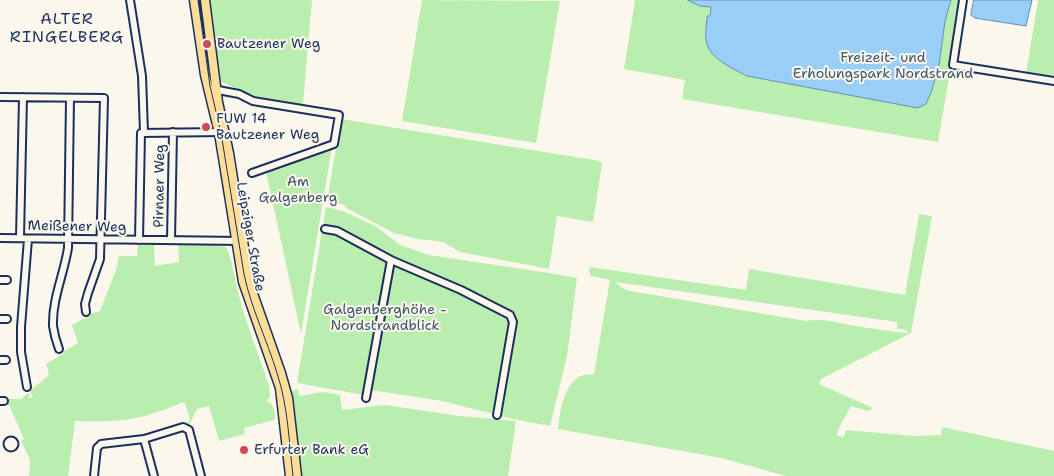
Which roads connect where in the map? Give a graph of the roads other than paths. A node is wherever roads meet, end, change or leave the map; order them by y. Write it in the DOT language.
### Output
graph roads {
  1 [pos="130,0"];
  2 [pos="194,0"];
  3 [pos="204,0"];
  4 [pos="963,0"];
  5 [pos="1054,81"];
  6 [pos="212,91"];
  7 [pos="0,97"];
  8 [pos="23,97"];
  9 [pos="70,98"];
  10 [pos="143,132"];
  11 [pos="173,132"];
  12 [pos="222,132"];
  13 [pos="252,173"];
  14 [pos="325,228"];
  15 [pos="0,238"];
  16 [pos="20,238"];
  17 [pos="28,239"];
  18 [pos="68,239"];
  19 [pos="102,239"];
  20 [pos="139,240"];
  21 [pos="169,240"];
  22 [pos="240,241"];
  23 [pos="391,260"];
  24 [pos="86,312"];
  25 [pos="59,348"];
  26 [pos="27,387"];
  27 [pos="366,398"];
  28 [pos="496,415"];
  29 [pos="144,439"];
  30 [pos="0,444"];
  31 [pos="8,444"];
  32 [pos="94,476"];
  33 [pos="154,476"];
  34 [pos="201,476"];
  35 [pos="290,476"];
  36 [pos="297,476"];
  1 -- 10 [label="street"];
  2 -- 6 [label="main road, Leipziger Straße"];
  3 -- 6 [label="main road, Leipziger Straße"];
  4 -- 5 [label="street"];
  6 -- 12 [label="main road, Leipziger Straße"];
  6 -- 13 [label="street"];
  7 -- 8 [label="street"];
  8 -- 9 [label="street"];
  8 -- 16 [label="street"];
  9 -- 18 [label="street"];
  9 -- 19 [label="street"];
  10 -- 11 [label="street"];
  10 -- 20 [label="street"];
  11 -- 12 [label="street"];
  11 -- 21 [label="street, Pirnaer Weg"];
  12 -- 22 [label="main road, Leipziger Straße"];
  14 -- 23 [label="street"];
  15 -- 16 [label="street, Meißener Weg"];
  16 -- 17 [label="street, Meißener Weg"];
  17 -- 18 [label="street, Meißener Weg"];
  17 -- 26 [label="street"];
  18 -- 19 [label="street, Meißener Weg"];
  18 -- 25 [label="street"];
  19 -- 20 [label="street, Meißener Weg"];
  19 -- 24 [label="street"];
  20 -- 21 [label="street, Meißener Weg"];
  21 -- 22 [label="street, Meißener Weg"];
  22 -- 35 [label="main road, Leipziger Straße"];
  22 -- 36 [label="main road, Leipziger Straße"];
  23 -- 27 [label="street"];
  23 -- 28 [label="street"];
  29 -- 32 [label="street"];
  29 -- 33 [label="street"];
  29 -- 34 [label="street"];
  30 -- 31 [label="street"];
}
